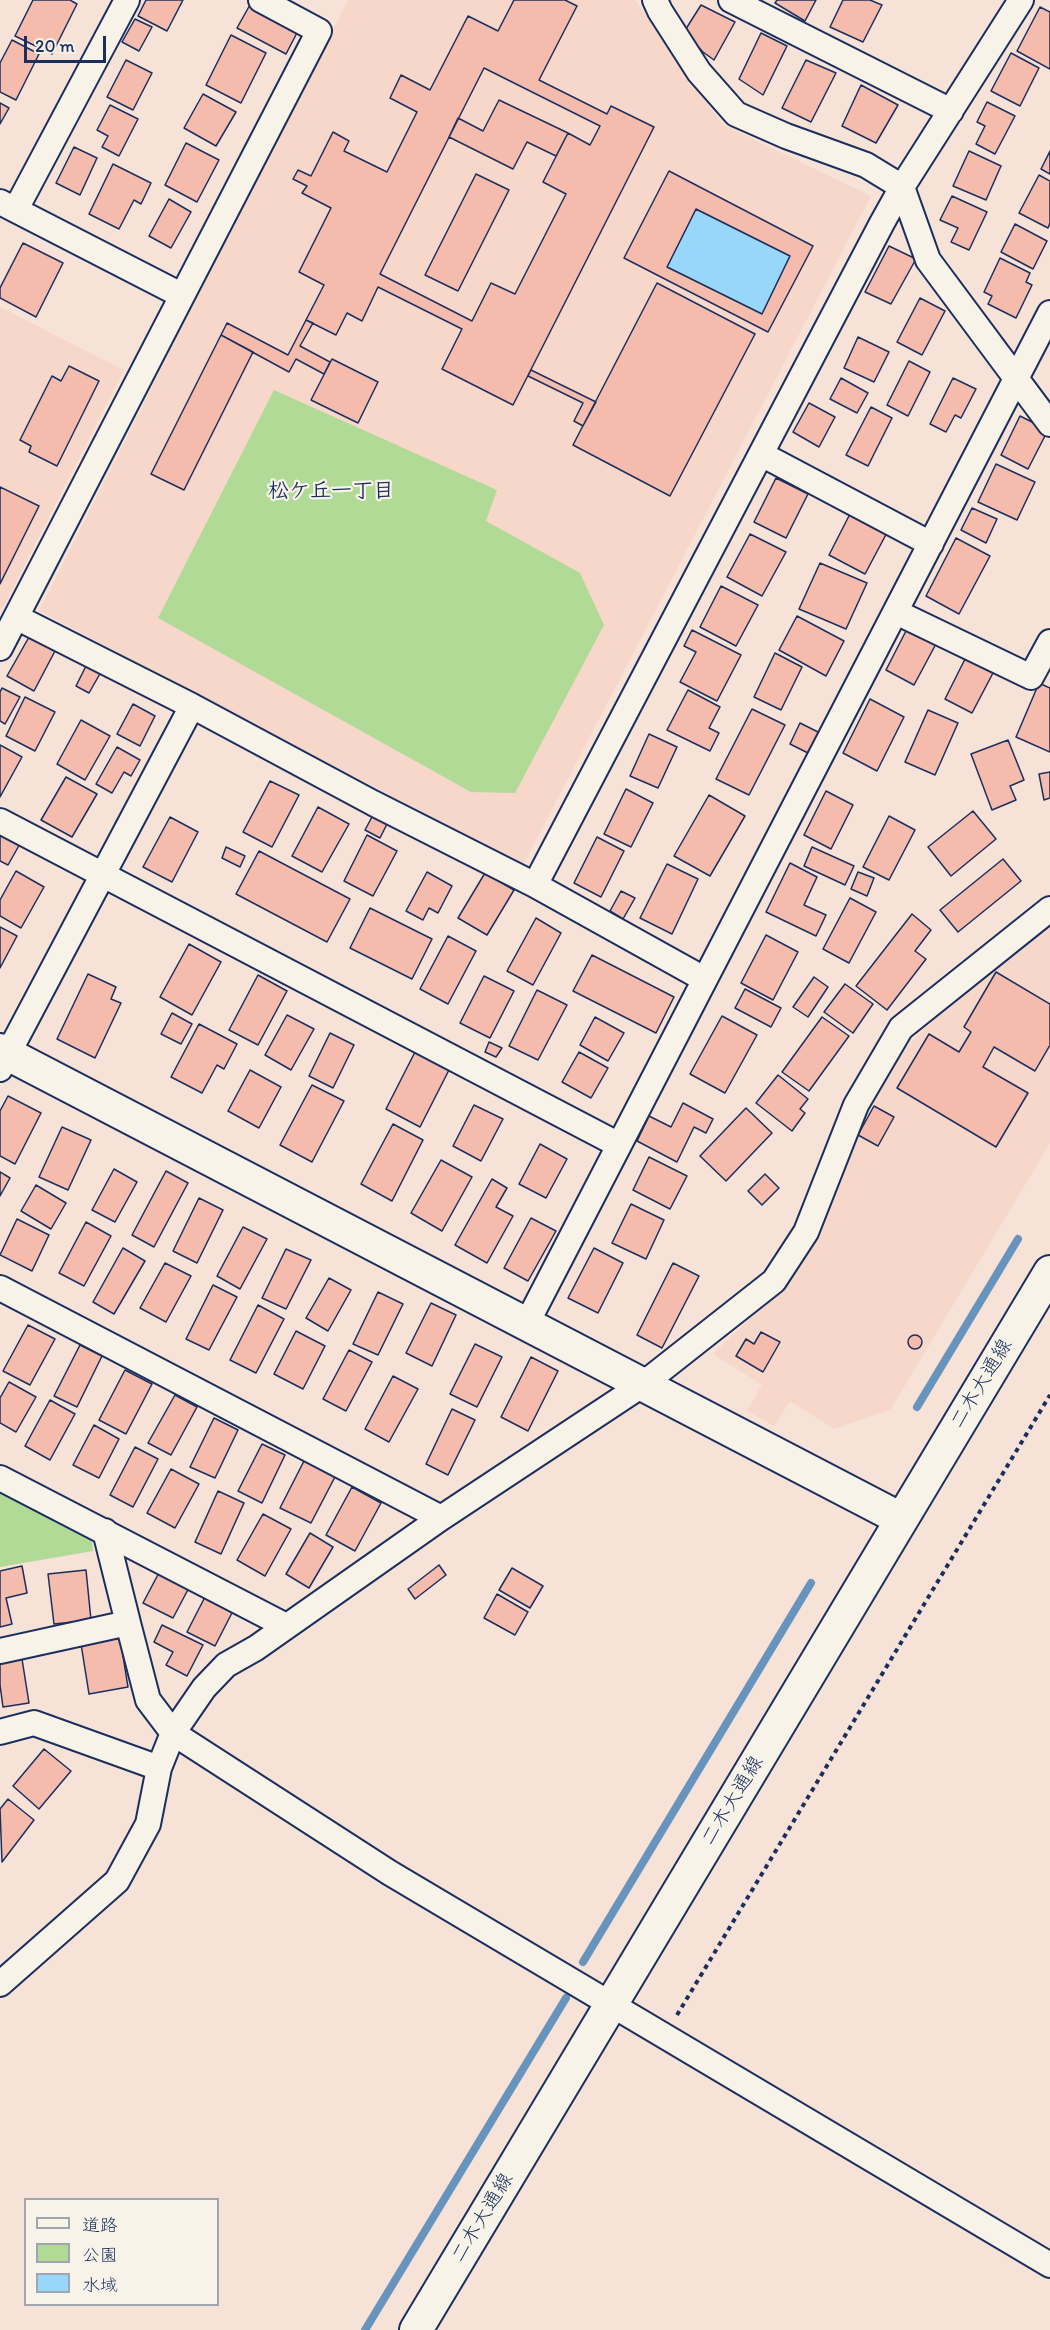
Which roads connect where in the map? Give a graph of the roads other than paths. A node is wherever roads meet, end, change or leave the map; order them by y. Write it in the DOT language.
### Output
graph roads {
  1 [pos="127,0"];
  2 [pos="261,0"];
  3 [pos="655,0"];
  4 [pos="731,0"];
  5 [pos="1021,0"];
  6 [pos="951,111"];
  7 [pos="902,187"];
  8 [pos="8,206"];
  9 [pos="181,295"];
  10 [pos="1050,313"];
  11 [pos="1016,378"];
  12 [pos="1050,424"];
  13 [pos="761,454"];
  14 [pos="931,543"];
  15 [pos="896,612"];
  16 [pos="16,617"];
  17 [pos="1050,642"];
  18 [pos="0,648"];
  19 [pos="192,705"];
  20 [pos="0,821"];
  21 [pos="103,875"];
  22 [pos="536,885"];
  23 [pos="1050,909"];
  24 [pos="704,979"];
  25 [pos="2,1058"];
  26 [pos="619,1145"];
  27 [pos="1050,1272"];
  28 [pos="0,1288"];
  29 [pos="526,1323"];
  30 [pos="642,1385"];
  31 [pos="0,1478"];
  32 [pos="441,1518"];
  33 [pos="901,1519"];
  34 [pos="105,1531"];
  35 [pos="128,1623"];
  36 [pos="286,1626"];
  37 [pos="0,1651"];
  38 [pos="0,1732"];
  39 [pos="173,1733"];
  40 [pos="159,1768"];
  41 [pos="0,1984"];
  42 [pos="612,2004"];
  43 [pos="1050,2265"];
  44 [pos="416,2330"];
  1 -- 8 [label="street"];
  2 -- 9 [label="street"];
  3 -- 7 [label="street"];
  4 -- 6 [label="street"];
  5 -- 6 [label="street"];
  6 -- 7 [label="street"];
  7 -- 11 [label="street"];
  7 -- 13 [label="street"];
  8 -- 9 [label="street"];
  9 -- 16 [label="street"];
  10 -- 11 [label="street"];
  11 -- 12 [label="street"];
  11 -- 14 [label="street"];
  13 -- 14 [label="street"];
  13 -- 22 [label="street"];
  14 -- 15 [label="street"];
  15 -- 17 [label="street"];
  15 -- 24 [label="street"];
  16 -- 18 [label="street"];
  16 -- 19 [label="street"];
  19 -- 21 [label="street"];
  19 -- 22 [label="street"];
  20 -- 21 [label="street"];
  21 -- 25 [label="street"];
  21 -- 26 [label="street"];
  22 -- 24 [label="street"];
  23 -- 30 [label="street"];
  24 -- 26 [label="street"];
  25 -- 29 [label="street"];
  26 -- 29 [label="street"];
  27 -- 33 [label="street, 二木大通線"];
  28 -- 32 [label="street"];
  29 -- 30 [label="street"];
  30 -- 32 [label="street"];
  30 -- 33 [label="street"];
  31 -- 34 [label="street"];
  32 -- 36 [label="street"];
  33 -- 42 [label="street, 二木大通線"];
  34 -- 35 [label="street"];
  34 -- 36 [label="street"];
  35 -- 37 [label="street"];
  35 -- 39 [label="street"];
  36 -- 39 [label="street"];
  38 -- 40 [label="street"];
  39 -- 40 [label="street"];
  39 -- 42 [label="street"];
  40 -- 41 [label="street"];
  42 -- 43 [label="street"];
  42 -- 44 [label="street, 二木大通線"];
}
